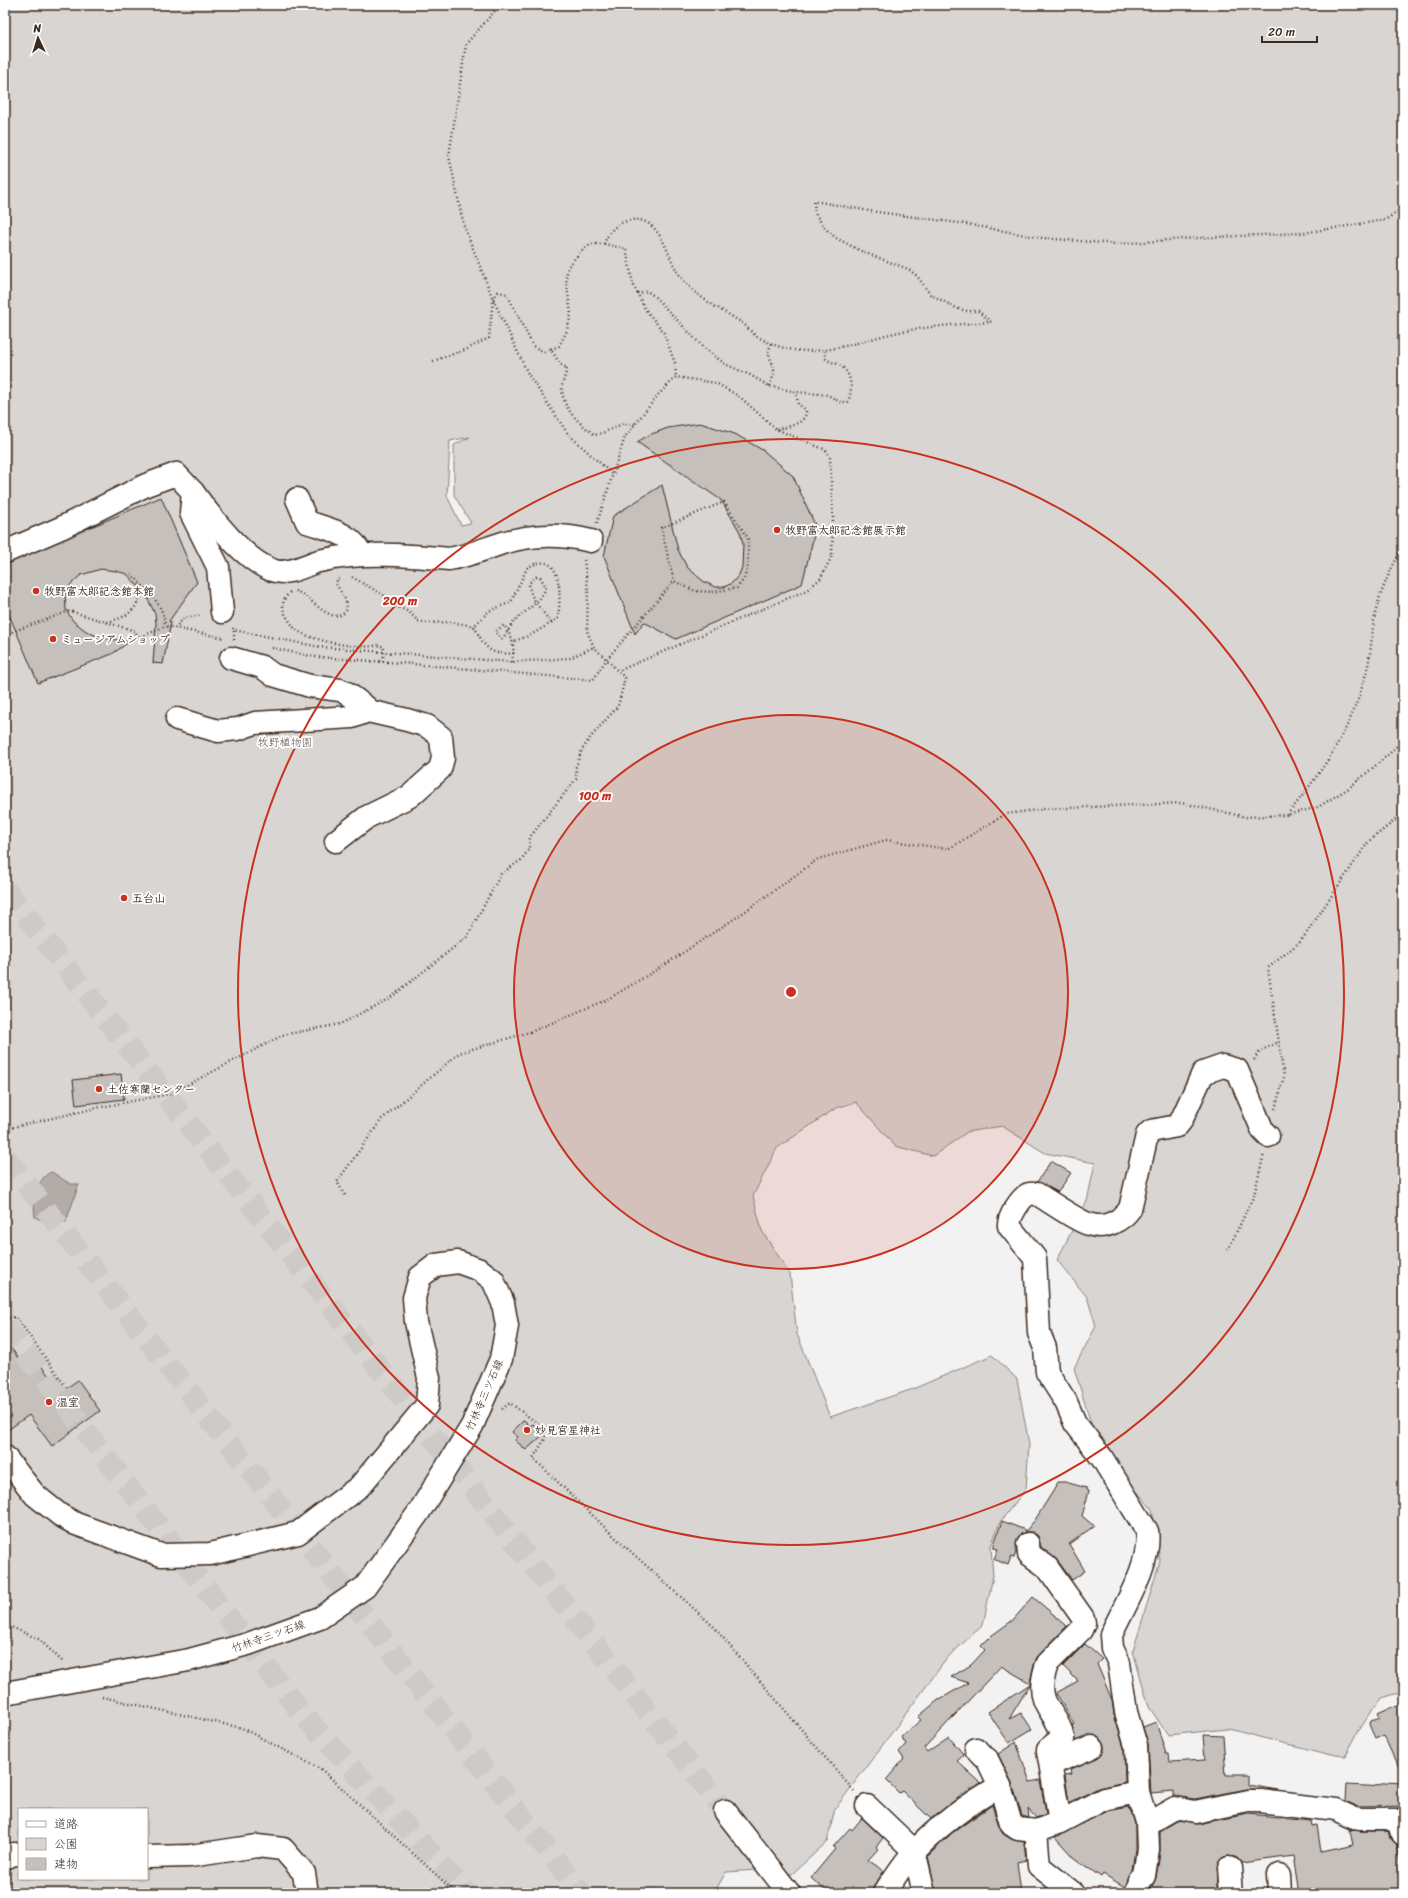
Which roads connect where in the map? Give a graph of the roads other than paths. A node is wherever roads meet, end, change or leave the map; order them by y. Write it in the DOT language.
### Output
graph roads {
  1 [pos="193,492"];
  2 [pos="297,500"];
  3 [pos="591,541"];
  4 [pos="5,552"];
  5 [pos="361,555"];
  6 [pos="222,612"];
  7 [pos="235,646"];
  8 [pos="368,711"];
  9 [pos="177,719"];
  10 [pos="336,841"];
  11 [pos="1268,1136"];
  12 [pos="5,1457"];
  13 [pos="1028,1544"];
  14 [pos="5,1693"];
  15 [pos="1092,1747"];
  16 [pos="976,1749"];
  17 [pos="1051,1764"];
  18 [pos="1000,1786"];
  19 [pos="1138,1792"];
  20 [pos="867,1806"];
  21 [pos="724,1811"];
  22 [pos="1060,1822"];
  23 [pos="1147,1822"];
  24 [pos="1036,1831"];
  25 [pos="1403,1834"];
  26 [pos="914,1852"];
  27 [pos="18,1854"];
  28 [pos="148,1857"];
  29 [pos="5,1858"];
  30 [pos="1229,1868"];
  31 [pos="307,1893"];
  32 [pos="789,1893"];
  33 [pos="884,1893"];
  34 [pos="924,1893"];
  35 [pos="1073,1893"];
  36 [pos="1136,1893"];
  37 [pos="1232,1893"];
  1 -- 4 [label="main road"];
  1 -- 5 [label="main road"];
  1 -- 6 [label="main road"];
  2 -- 5 [label="main road"];
  3 -- 5 [label="main road"];
  7 -- 8 [label="main road"];
  8 -- 9 [label="main road"];
  8 -- 10 [label="main road"];
  11 -- 19 [label="main road"];
  12 -- 14 [label="main road, 竹林寺三ツ石線"];
  13 -- 17 [label="main road"];
  15 -- 17 [label="main road"];
  16 -- 18 [label="main road"];
  17 -- 22 [label="main road"];
  18 -- 24 [label="main road"];
  18 -- 26 [label="main road"];
  19 -- 22 [label="main road"];
  19 -- 23 [label="main road"];
  20 -- 26 [label="main road"];
  21 -- 32 [label="main road"];
  22 -- 24 [label="main road"];
  23 -- 25 [label="main road"];
  23 -- 36 [label="main road"];
  24 -- 35 [label="main road"];
  26 -- 33 [label="main road"];
  26 -- 34 [label="main road"];
  27 -- 29 [label="main road"];
  28 -- 31 [label="main road"];
  30 -- 37 [label="main road"];
}
